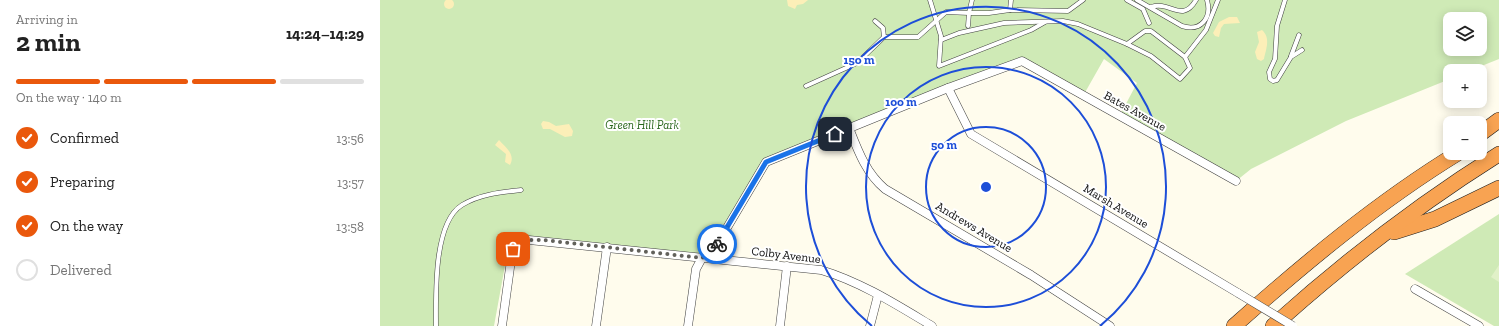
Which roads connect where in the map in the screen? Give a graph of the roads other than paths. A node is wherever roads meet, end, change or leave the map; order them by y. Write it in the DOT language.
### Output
graph roads {
  1 [pos="930,0"];
  2 [pos="972,0"];
  3 [pos="1011,0"];
  4 [pos="1082,0"];
  5 [pos="1127,0"];
  6 [pos="1137,0"];
  7 [pos="1196,0"];
  8 [pos="1207,0"];
  9 [pos="1218,0"];
  10 [pos="1286,0"];
  11 [pos="1151,7"];
  12 [pos="1010,10"];
  13 [pos="969,13"];
  14 [pos="937,20"];
  15 [pos="875,21"];
  16 [pos="1046,22"];
  17 [pos="1149,23"];
  18 [pos="968,26"];
  19 [pos="1299,35"];
  20 [pos="884,37"];
  21 [pos="941,40"];
  22 [pos="1127,44"];
  23 [pos="1302,50"];
  24 [pos="1185,57"];
  25 [pos="1291,57"];
  26 [pos="806,86"];
  27 [pos="948,88"];
  28 [pos="1499,120"];
  29 [pos="849,128"];
  30 [pos="1499,128"];
  31 [pos="1487,129"];
  32 [pos="1487,136"];
  33 [pos="1499,154"];
  34 [pos="1444,160"];
  35 [pos="1447,160"];
  36 [pos="1428,172"];
  37 [pos="1236,181"];
  38 [pos="1499,188"];
  39 [pos="521,190"];
  40 [pos="1384,235"];
  41 [pos="607,247"];
  42 [pos="702,258"];
  43 [pos="787,266"];
  44 [pos="1415,289"];
  45 [pos="878,294"];
  46 [pos="436,326"];
  47 [pos="502,326"];
  48 [pos="596,326"];
  49 [pos="688,326"];
  50 [pos="780,326"];
  51 [pos="870,326"];
  52 [pos="932,326"];
  53 [pos="1110,326"];
  54 [pos="1234,326"];
  55 [pos="1273,326"];
  56 [pos="1293,326"];
  57 [pos="1479,326"];
  1 -- 14 [label="lane"];
  2 -- 13 [label="lane"];
  3 -- 12 [label="lane"];
  4 -- 12 [label="lane"];
  5 -- 17 [label="lane"];
  6 -- 11 [label="lane"];
  7 -- 11 [label="lane"];
  8 -- 11 [label="lane"];
  9 -- 24 [label="lane"];
  10 -- 25 [label="lane"];
  12 -- 13 [label="lane"];
  13 -- 14 [label="lane"];
  13 -- 18 [label="lane"];
  14 -- 20 [label="lane"];
  14 -- 21 [label="lane"];
  15 -- 20 [label="lane"];
  16 -- 21 [label="lane"];
  16 -- 21 [label="lane"];
  16 -- 22 [label="lane"];
  19 -- 25 [label="lane"];
  20 -- 26 [label="lane"];
  22 -- 24 [label="lane"];
  22 -- 24 [label="lane"];
  23 -- 25 [label="lane"];
  27 -- 29 [label="street"];
  27 -- 37 [label="street, Bates Avenue"];
  27 -- 56 [label="street, Marsh Avenue, bridge"];
  28 -- 31 [label="highway"];
  29 -- 42 [label="street"];
  29 -- 53 [label="street, Andrews Avenue"];
  30 -- 32 [label="highway"];
  33 -- 40 [label="highway"];
  34 -- 36 [label="highway"];
  35 -- 36 [label="highway"];
  36 -- 54 [label="highway"];
  38 -- 40 [label="highway"];
  39 -- 46 [label="lane"];
  40 -- 55 [label="highway"];
  41 -- 42 [label="street, Colby Avenue"];
  41 -- 47 [label="street, Colby Avenue"];
  41 -- 48 [label="street"];
  42 -- 43 [label="street, Colby Avenue"];
  42 -- 49 [label="street"];
  43 -- 45 [label="street, Colby Avenue"];
  43 -- 50 [label="street"];
  44 -- 57 [label="street"];
  45 -- 51 [label="street"];
  45 -- 52 [label="street, Colby Avenue"];
}
